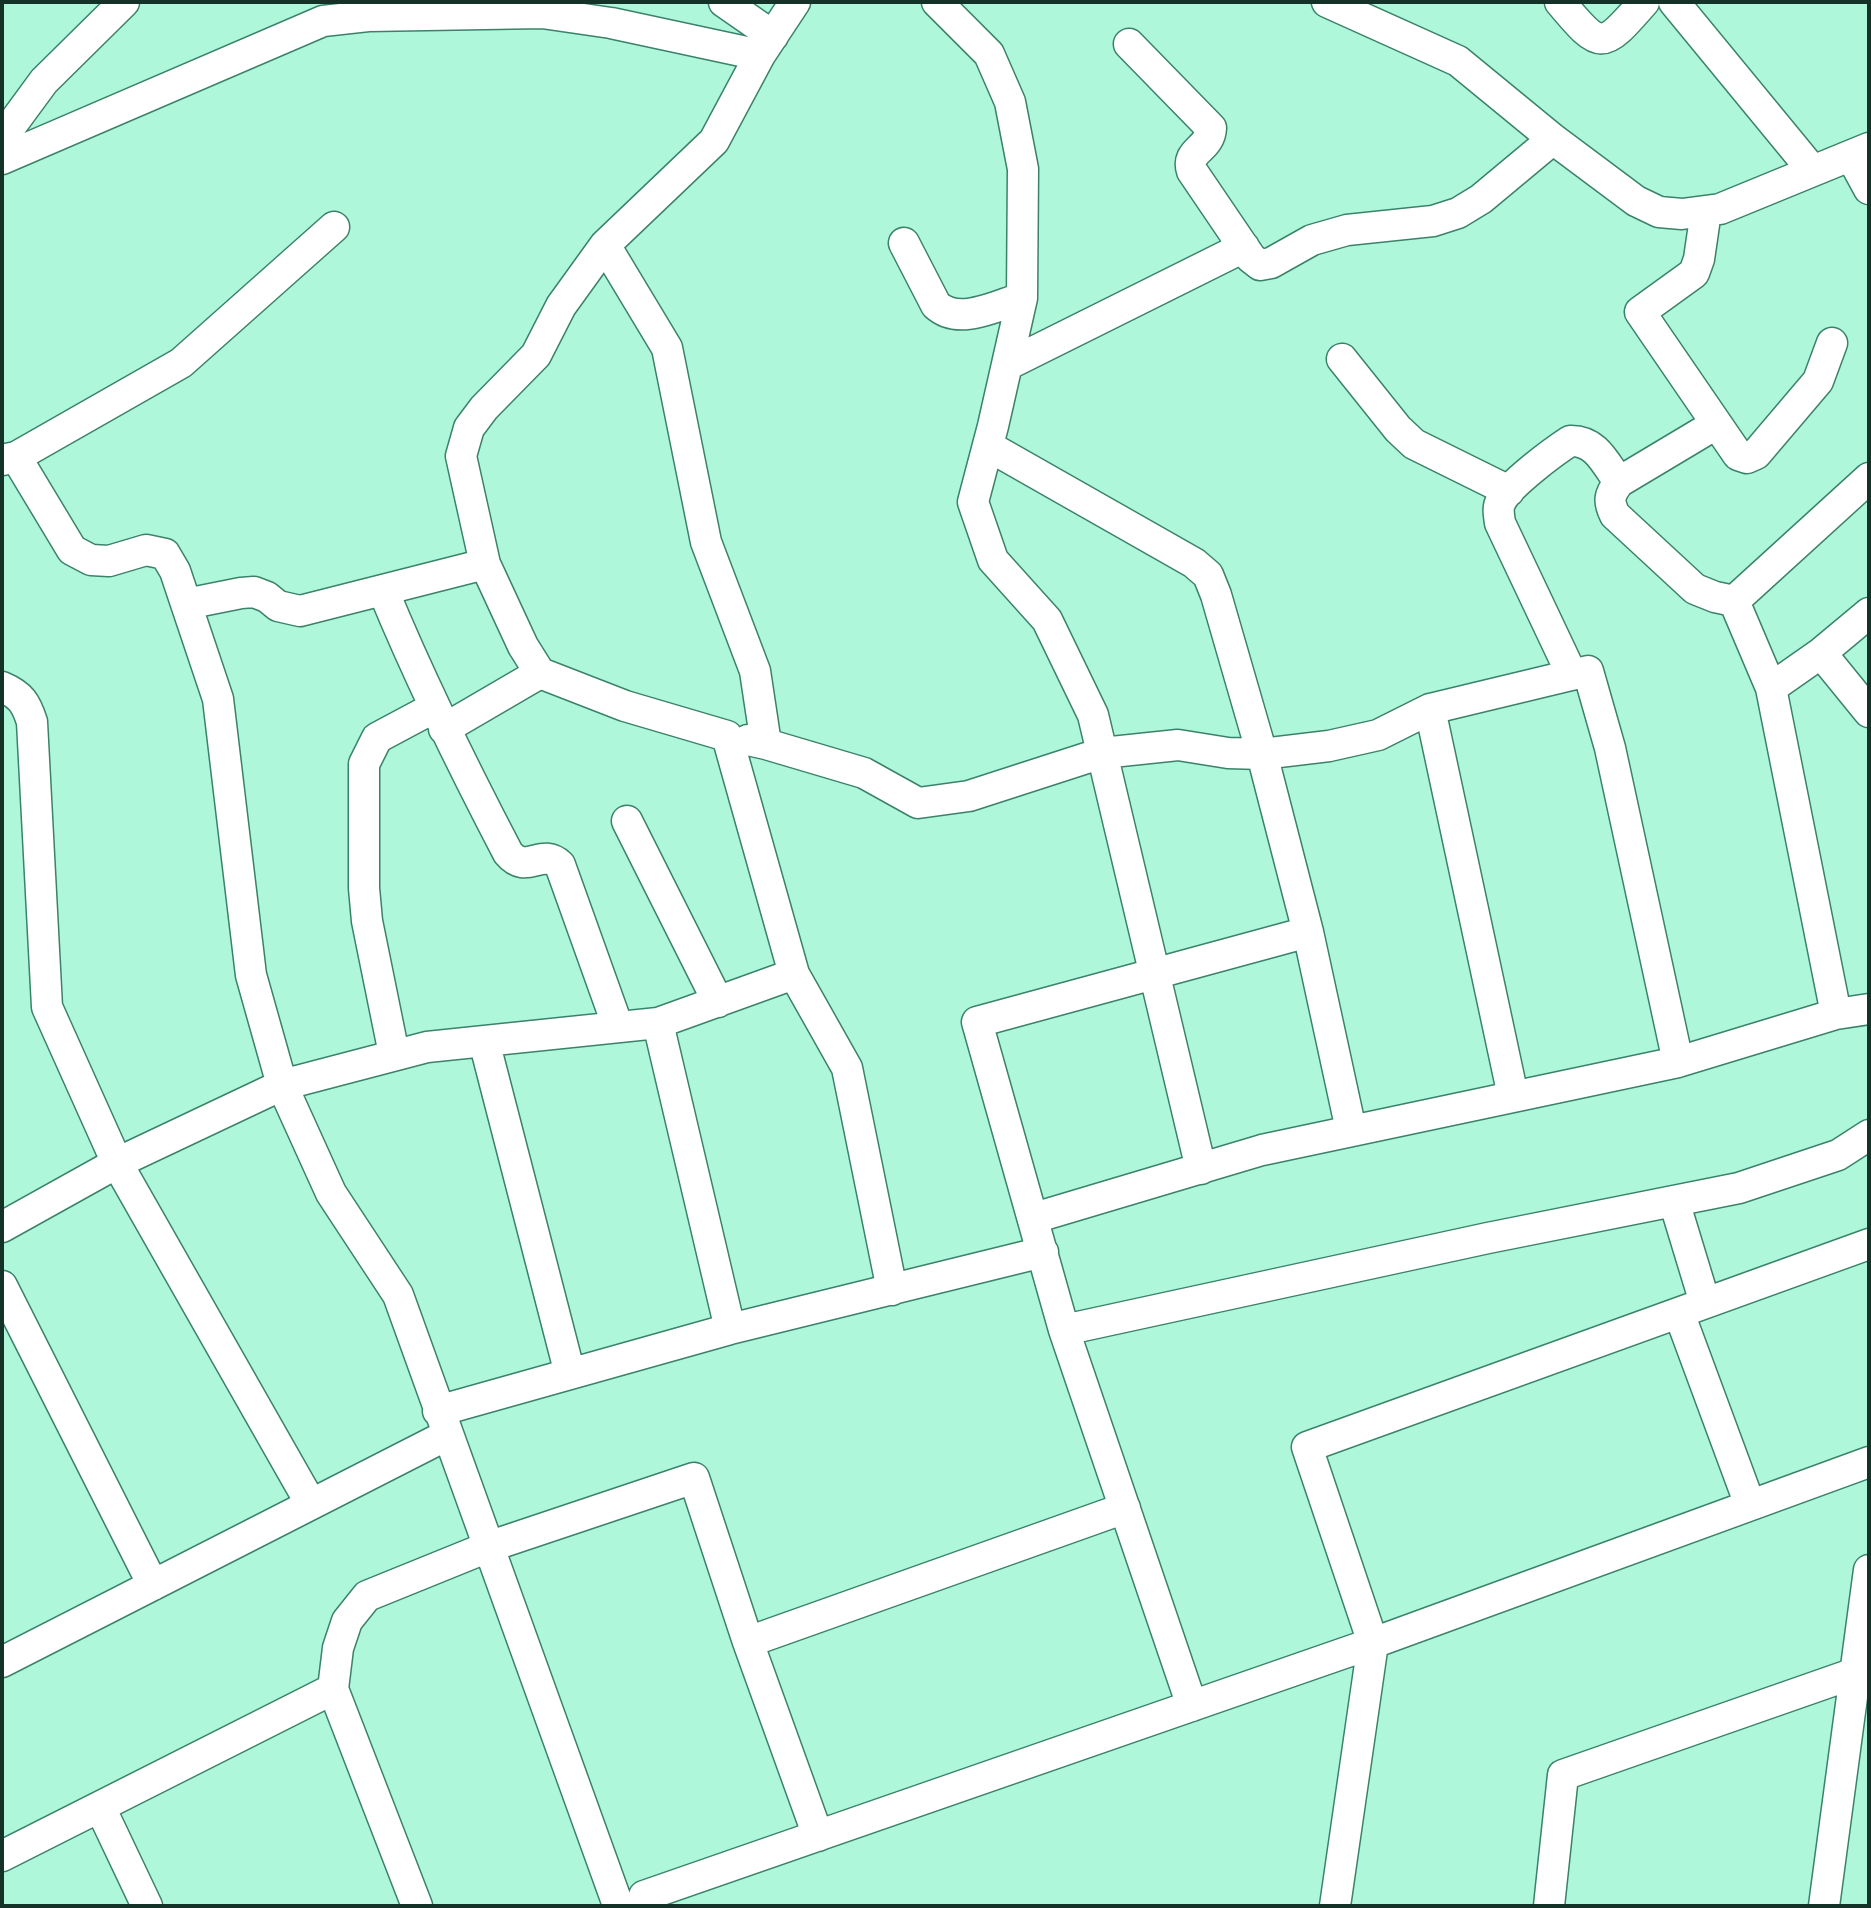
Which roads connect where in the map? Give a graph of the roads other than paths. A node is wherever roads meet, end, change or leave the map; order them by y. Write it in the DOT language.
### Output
graph roads {
  1 [pos="124,2"];
  2 [pos="724,2"];
  3 [pos="795,2"];
  4 [pos="937,2"];
  5 [pos="1327,2"];
  6 [pos="1560,2"];
  7 [pos="1644,2"];
  8 [pos="1674,2"];
  9 [pos="585,11"];
  10 [pos="1129,44"];
  11 [pos="766,46"];
  12 [pos="16,103"];
  13 [pos="2,138"];
  14 [pos="1553,139"];
  15 [pos="1860,152"];
  16 [pos="2,159"];
  17 [pos="1813,172"];
  18 [pos="1869,189"];
  19 [pos="1706,211"];
  20 [pos="334,227"];
  21 [pos="904,243"];
  22 [pos="605,245"];
  23 [pos="1244,247"];
  24 [pos="1022,298"];
  25 [pos="1832,343"];
  26 [pos="1342,359"];
  27 [pos="1007,365"];
  28 [pos="1716,424"];
  29 [pos="988,446"];
  30 [pos="9,459"];
  31 [pos="1869,478"];
  32 [pos="1619,482"];
  33 [pos="1509,491"];
  34 [pos="485,564"];
  35 [pos="383,590"];
  36 [pos="1734,601"];
  37 [pos="186,604"];
  38 [pos="1869,613"];
  39 [pos="1821,653"];
  40 [pos="540,673"];
  41 [pos="1572,675"];
  42 [pos="2,687"];
  43 [pos="1771,688"];
  44 [pos="1430,709"];
  45 [pos="1869,712"];
  46 [pos="440,718"];
  47 [pos="727,736"];
  48 [pos="766,744"];
  49 [pos="1102,753"];
  50 [pos="1262,754"];
  51 [pos="627,821"];
  52 [pos="1308,932"];
  53 [pos="1155,973"];
  54 [pos="794,974"];
  55 [pos="718,1002"];
  56 [pos="1869,1009"];
  57 [pos="1836,1014"];
  58 [pos="658,1023"];
  59 [pos="618,1027"];
  60 [pos="484,1041"];
  61 [pos="394,1054"];
  62 [pos="1678,1062"];
  63 [pos="282,1085"];
  64 [pos="1513,1096"];
  65 [pos="1352,1130"];
  66 [pos="1869,1135"];
  67 [pos="117,1163"];
  68 [pos="1201,1169"];
  69 [pos="1674,1201"];
  70 [pos="1034,1218"];
  71 [pos="2,1227"];
  72 [pos="1869,1244"];
  73 [pos="1043,1252"];
  74 [pos="2,1286"];
  75 [pos="892,1290"];
  76 [pos="1692,1308"];
  77 [pos="730,1329"];
  78 [pos="1064,1330"];
  79 [pos="570,1374"];
  80 [pos="443,1423"];
  81 [pos="1869,1462"];
  82 [pos="311,1504"];
  83 [pos="1750,1505"];
  84 [pos="1125,1508"];
  85 [pos="488,1547"];
  86 [pos="1869,1570"];
  87 [pos="153,1585"];
  88 [pos="748,1642"];
  89 [pos="1373,1643"];
  90 [pos="2,1662"];
  91 [pos="1855,1674"];
  92 [pos="333,1689"];
  93 [pos="1192,1706"];
  94 [pos="100,1807"];
  95 [pos="818,1836"];
  96 [pos="2,1856"];
  97 [pos="631,1903"];
  98 [pos="147,1906"];
  99 [pos="417,1906"];
  100 [pos="1336,1906"];
  101 [pos="1549,1906"];
  102 [pos="1824,1906"];
  1 -- 12 [label="street"];
  2 -- 11 [label="street"];
  3 -- 11 [label="street"];
  4 -- 24 [label="street"];
  5 -- 14 [label="street"];
  6 -- 7 [label="street"];
  8 -- 17 [label="street"];
  9 -- 11 [label="street"];
  9 -- 16 [label="street"];
  10 -- 23 [label="street"];
  11 -- 22 [label="street"];
  12 -- 13 [label="street"];
  14 -- 19 [label="street"];
  14 -- 23 [label="street"];
  15 -- 17 [label="street"];
  15 -- 18 [label="street"];
  17 -- 19 [label="street"];
  19 -- 28 [label="street"];
  20 -- 30 [label="street"];
  21 -- 24 [label="street"];
  22 -- 34 [label="street"];
  22 -- 48 [label="street"];
  23 -- 27 [label="street"];
  24 -- 27 [label="street"];
  25 -- 28 [label="street"];
  26 -- 33 [label="street"];
  27 -- 29 [label="street"];
  28 -- 32 [label="street"];
  29 -- 49 [label="street"];
  29 -- 50 [label="street"];
  30 -- 37 [label="street"];
  31 -- 36 [label="street"];
  32 -- 33 [label="street"];
  32 -- 36 [label="street"];
  33 -- 41 [label="street"];
  34 -- 35 [label="street"];
  34 -- 40 [label="street"];
  35 -- 37 [label="street"];
  35 -- 46 [label="street"];
  36 -- 43 [label="street"];
  37 -- 63 [label="street"];
  38 -- 39 [label="street"];
  39 -- 43 [label="street"];
  39 -- 45 [label="street"];
  40 -- 46 [label="street"];
  40 -- 47 [label="street"];
  41 -- 44 [label="street"];
  41 -- 62 [label="street"];
  42 -- 67 [label="street"];
  43 -- 57 [label="street"];
  44 -- 50 [label="street"];
  44 -- 64 [label="street"];
  46 -- 59 [label="street"];
  46 -- 61 [label="street"];
  47 -- 48 [label="street"];
  47 -- 54 [label="street"];
  48 -- 49 [label="street"];
  49 -- 50 [label="street"];
  49 -- 53 [label="street"];
  50 -- 52 [label="street"];
  51 -- 55 [label="street"];
  52 -- 53 [label="street"];
  52 -- 65 [label="street"];
  53 -- 68 [label="street"];
  53 -- 70 [label="street"];
  54 -- 55 [label="street"];
  54 -- 75 [label="street"];
  55 -- 58 [label="street"];
  56 -- 57 [label="street"];
  57 -- 62 [label="street"];
  58 -- 59 [label="street"];
  58 -- 77 [label="street"];
  59 -- 60 [label="street"];
  60 -- 61 [label="street"];
  60 -- 79 [label="street"];
  61 -- 63 [label="street"];
  62 -- 64 [label="street"];
  63 -- 67 [label="street"];
  63 -- 80 [label="street"];
  64 -- 65 [label="street"];
  65 -- 68 [label="street"];
  66 -- 69 [label="street"];
  67 -- 71 [label="street"];
  67 -- 82 [label="street"];
  68 -- 70 [label="street"];
  69 -- 76 [label="street"];
  69 -- 78 [label="street"];
  70 -- 73 [label="street"];
  72 -- 76 [label="street"];
  73 -- 75 [label="street"];
  73 -- 78 [label="street"];
  74 -- 87 [label="street"];
  75 -- 77 [label="street"];
  76 -- 83 [label="street"];
  76 -- 89 [label="street"];
  77 -- 79 [label="street"];
  78 -- 84 [label="street"];
  79 -- 80 [label="street"];
  80 -- 82 [label="street"];
  80 -- 85 [label="street"];
  81 -- 83 [label="street"];
  82 -- 87 [label="street"];
  83 -- 89 [label="street"];
  84 -- 88 [label="street"];
  84 -- 93 [label="street"];
  85 -- 88 [label="street"];
  85 -- 92 [label="street"];
  85 -- 97 [label="street"];
  86 -- 91 [label="street"];
  87 -- 90 [label="street"];
  88 -- 95 [label="street"];
  89 -- 93 [label="street"];
  89 -- 100 [label="street"];
  91 -- 101 [label="street"];
  91 -- 102 [label="street"];
  92 -- 94 [label="street"];
  92 -- 99 [label="street"];
  93 -- 95 [label="street"];
  94 -- 96 [label="street"];
  94 -- 98 [label="street"];
  95 -- 97 [label="street"];
}
